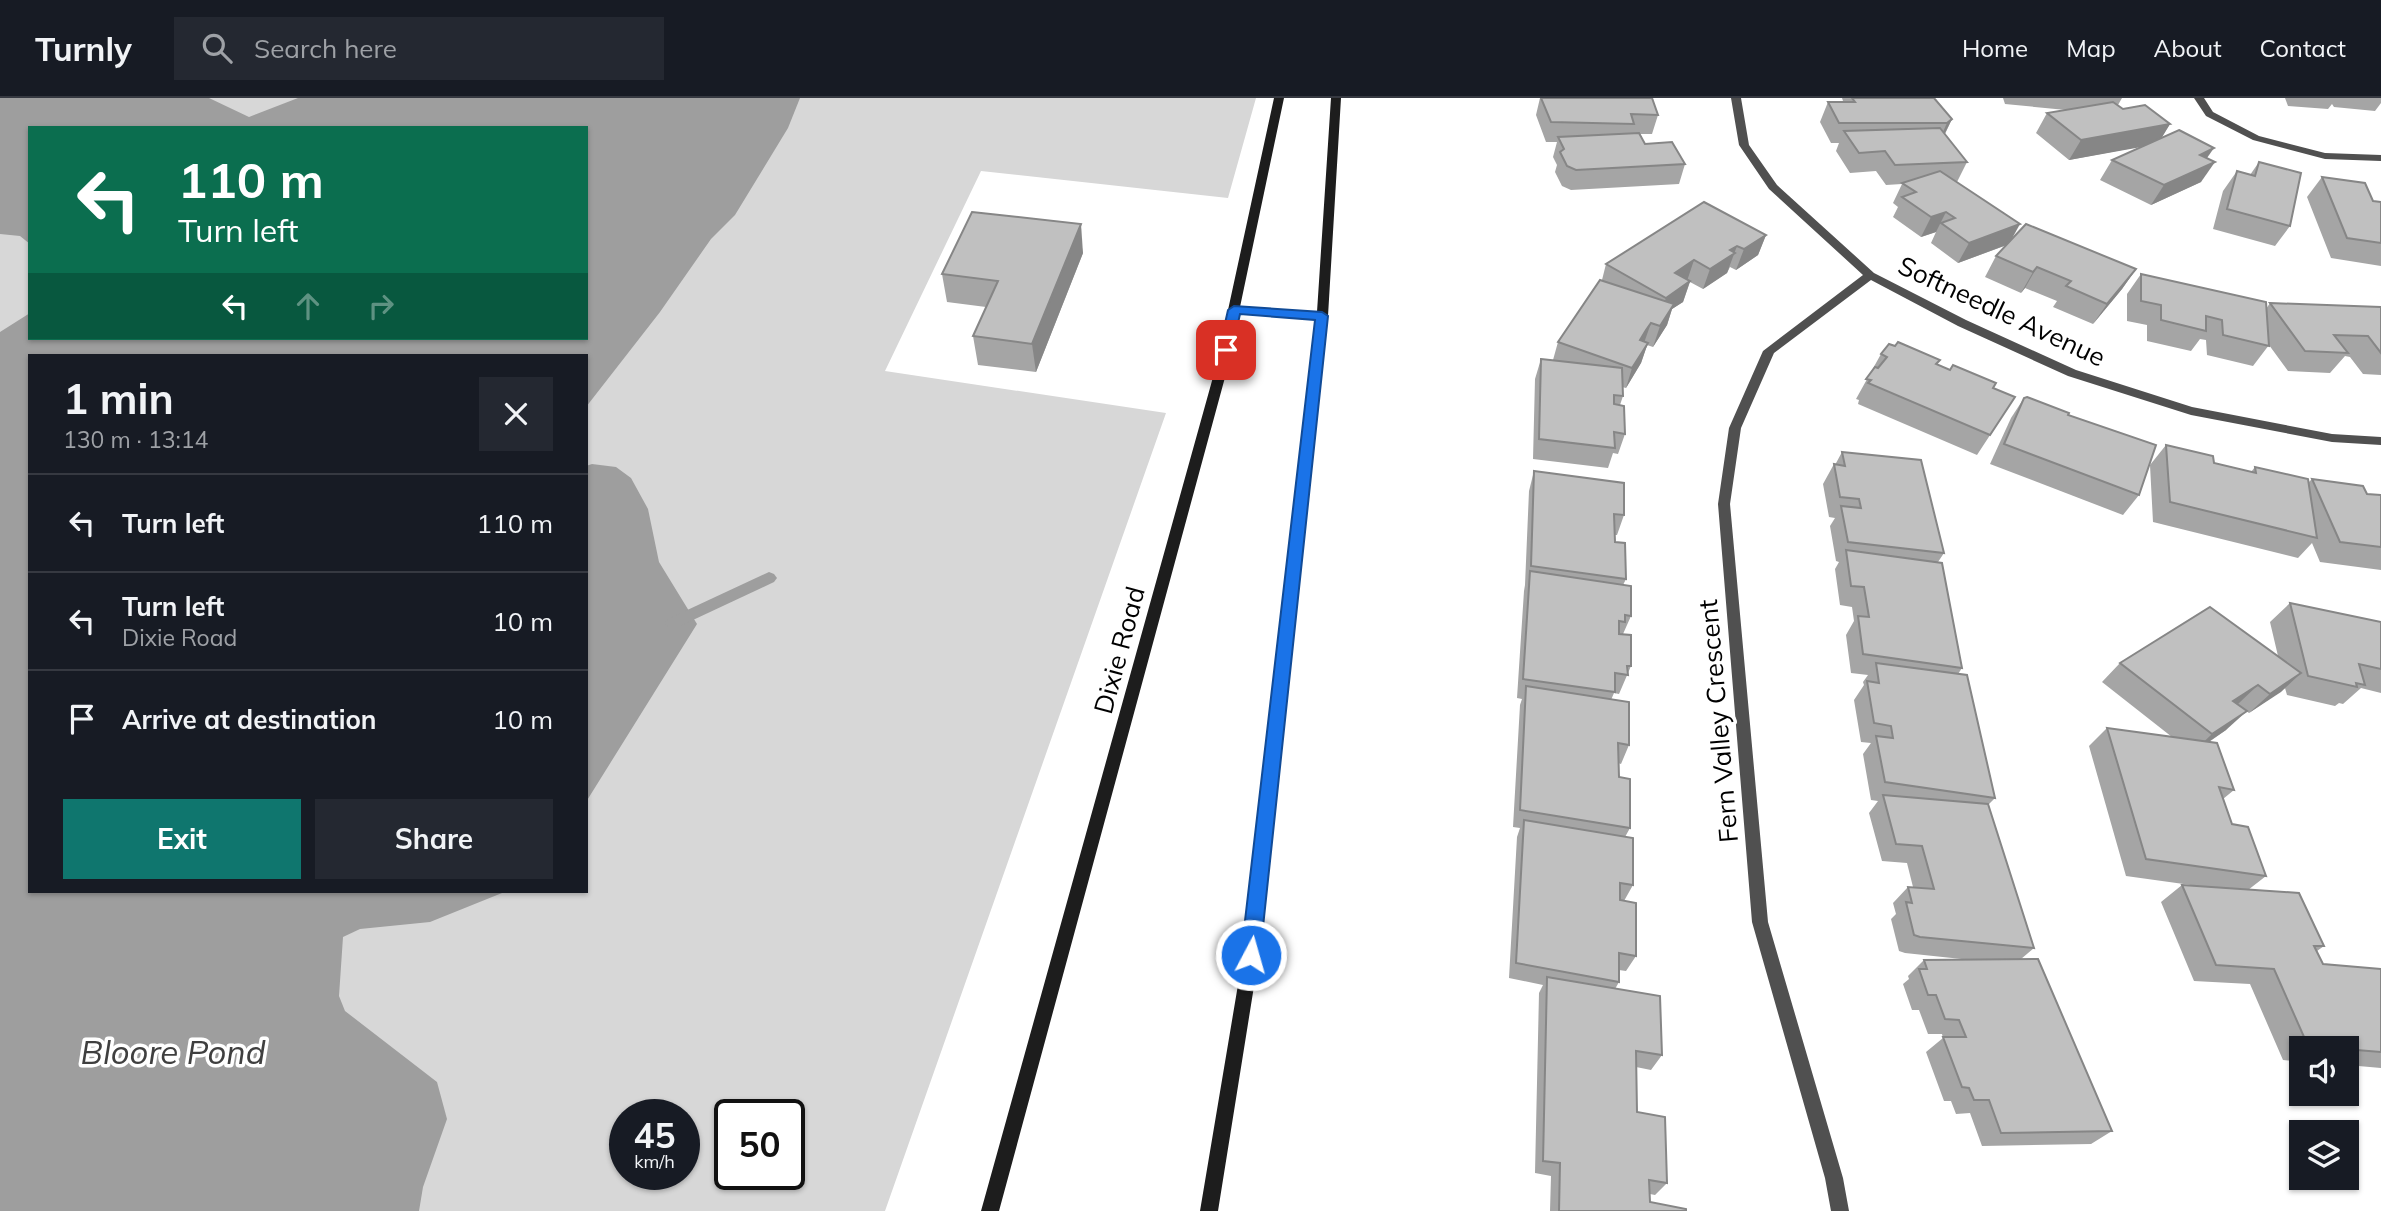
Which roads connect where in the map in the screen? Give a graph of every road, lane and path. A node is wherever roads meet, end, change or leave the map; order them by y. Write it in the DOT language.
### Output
graph roads {
  1 [pos="1279,98"];
  2 [pos="1336,98"];
  3 [pos="1736,98"];
  4 [pos="2199,98"];
  5 [pos="2381,158"];
  6 [pos="1870,275"];
  7 [pos="1234,310"];
  8 [pos="1322,316"];
  9 [pos="2381,441"];
  10 [pos="990,1211"];
  11 [pos="1209,1211"];
  12 [pos="1840,1211"];
  1 -- 7 [label="main road, Dixie Road"];
  2 -- 8 [label="main road"];
  3 -- 6 [label="street, Softneedle Avenue"];
  4 -- 5 [label="street"];
  6 -- 9 [label="street, Softneedle Avenue"];
  6 -- 12 [label="street, Fern Valley Crescent"];
  7 -- 8 [label="main road"];
  7 -- 10 [label="main road, Dixie Road"];
  8 -- 11 [label="main road"];
}
